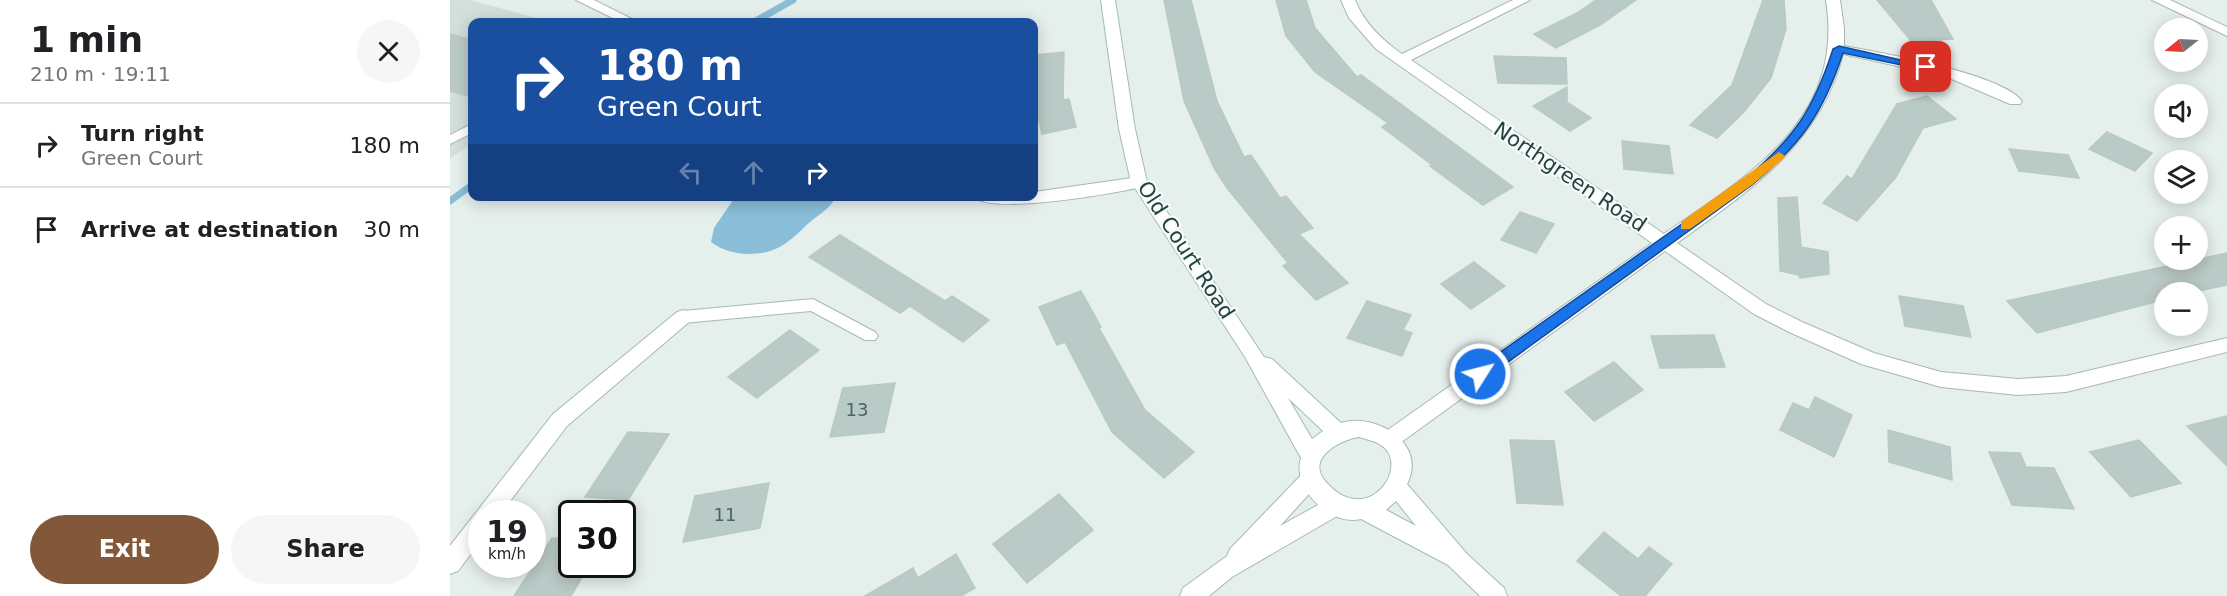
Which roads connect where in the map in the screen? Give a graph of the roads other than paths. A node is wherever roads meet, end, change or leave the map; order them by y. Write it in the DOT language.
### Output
graph roads {
  1 [pos="583,0"];
  2 [pos="1108,0"];
  3 [pos="1348,0"];
  4 [pos="1523,0"];
  5 [pos="1833,0"];
  6 [pos="2159,0"];
  7 [pos="601,3"];
  8 [pos="625,18"];
  9 [pos="2227,32"];
  10 [pos="1839,49"];
  11 [pos="1400,60"];
  12 [pos="2015,101"];
  13 [pos="468,130"];
  14 [pos="450,140"];
  15 [pos="1139,182"];
  16 [pos="1038,198"];
  17 [pos="1664,241"];
  18 [pos="683,317"];
  19 [pos="870,336"];
  20 [pos="2227,345"];
  21 [pos="1252,352"];
  22 [pos="1337,432"];
  23 [pos="1389,440"];
  24 [pos="1312,468"];
  25 [pos="1398,488"];
  26 [pos="498,500"];
  27 [pos="1336,505"];
  28 [pos="1364,509"];
  29 [pos="468,540"];
  30 [pos="1459,561"];
  31 [pos="450,564"];
  32 [pos="1224,570"];
  33 [pos="1191,596"];
  34 [pos="1496,596"];
  1 -- 7 [label="street"];
  2 -- 15 [label="street, Old Court Road"];
  3 -- 11 [label="street, Northgreen Road"];
  4 -- 11 [label="street"];
  5 -- 10 [label="street"];
  6 -- 9 [label="street"];
  7 -- 8 [label="street"];
  10 -- 12 [label="street"];
  10 -- 17 [label="street"];
  11 -- 17 [label="street, Northgreen Road"];
  13 -- 14 [label="lane"];
  15 -- 16 [label="street"];
  15 -- 21 [label="street, Old Court Road"];
  17 -- 20 [label="street, Northgreen Road"];
  17 -- 23 [label="street"];
  18 -- 19 [label="lane"];
  18 -- 26 [label="street"];
  21 -- 22 [label="street, Old Court Road"];
  21 -- 24 [label="street, Old Court Road"];
  22 -- 23 [label="street"];
  22 -- 24 [label="street"];
  23 -- 25 [label="street"];
  24 -- 27 [label="street"];
  24 -- 32 [label="street"];
  25 -- 28 [label="street"];
  25 -- 30 [label="street"];
  27 -- 28 [label="street"];
  27 -- 32 [label="street"];
  28 -- 30 [label="street"];
  29 -- 31 [label="street"];
  30 -- 34 [label="street"];
  32 -- 33 [label="street"];
}
